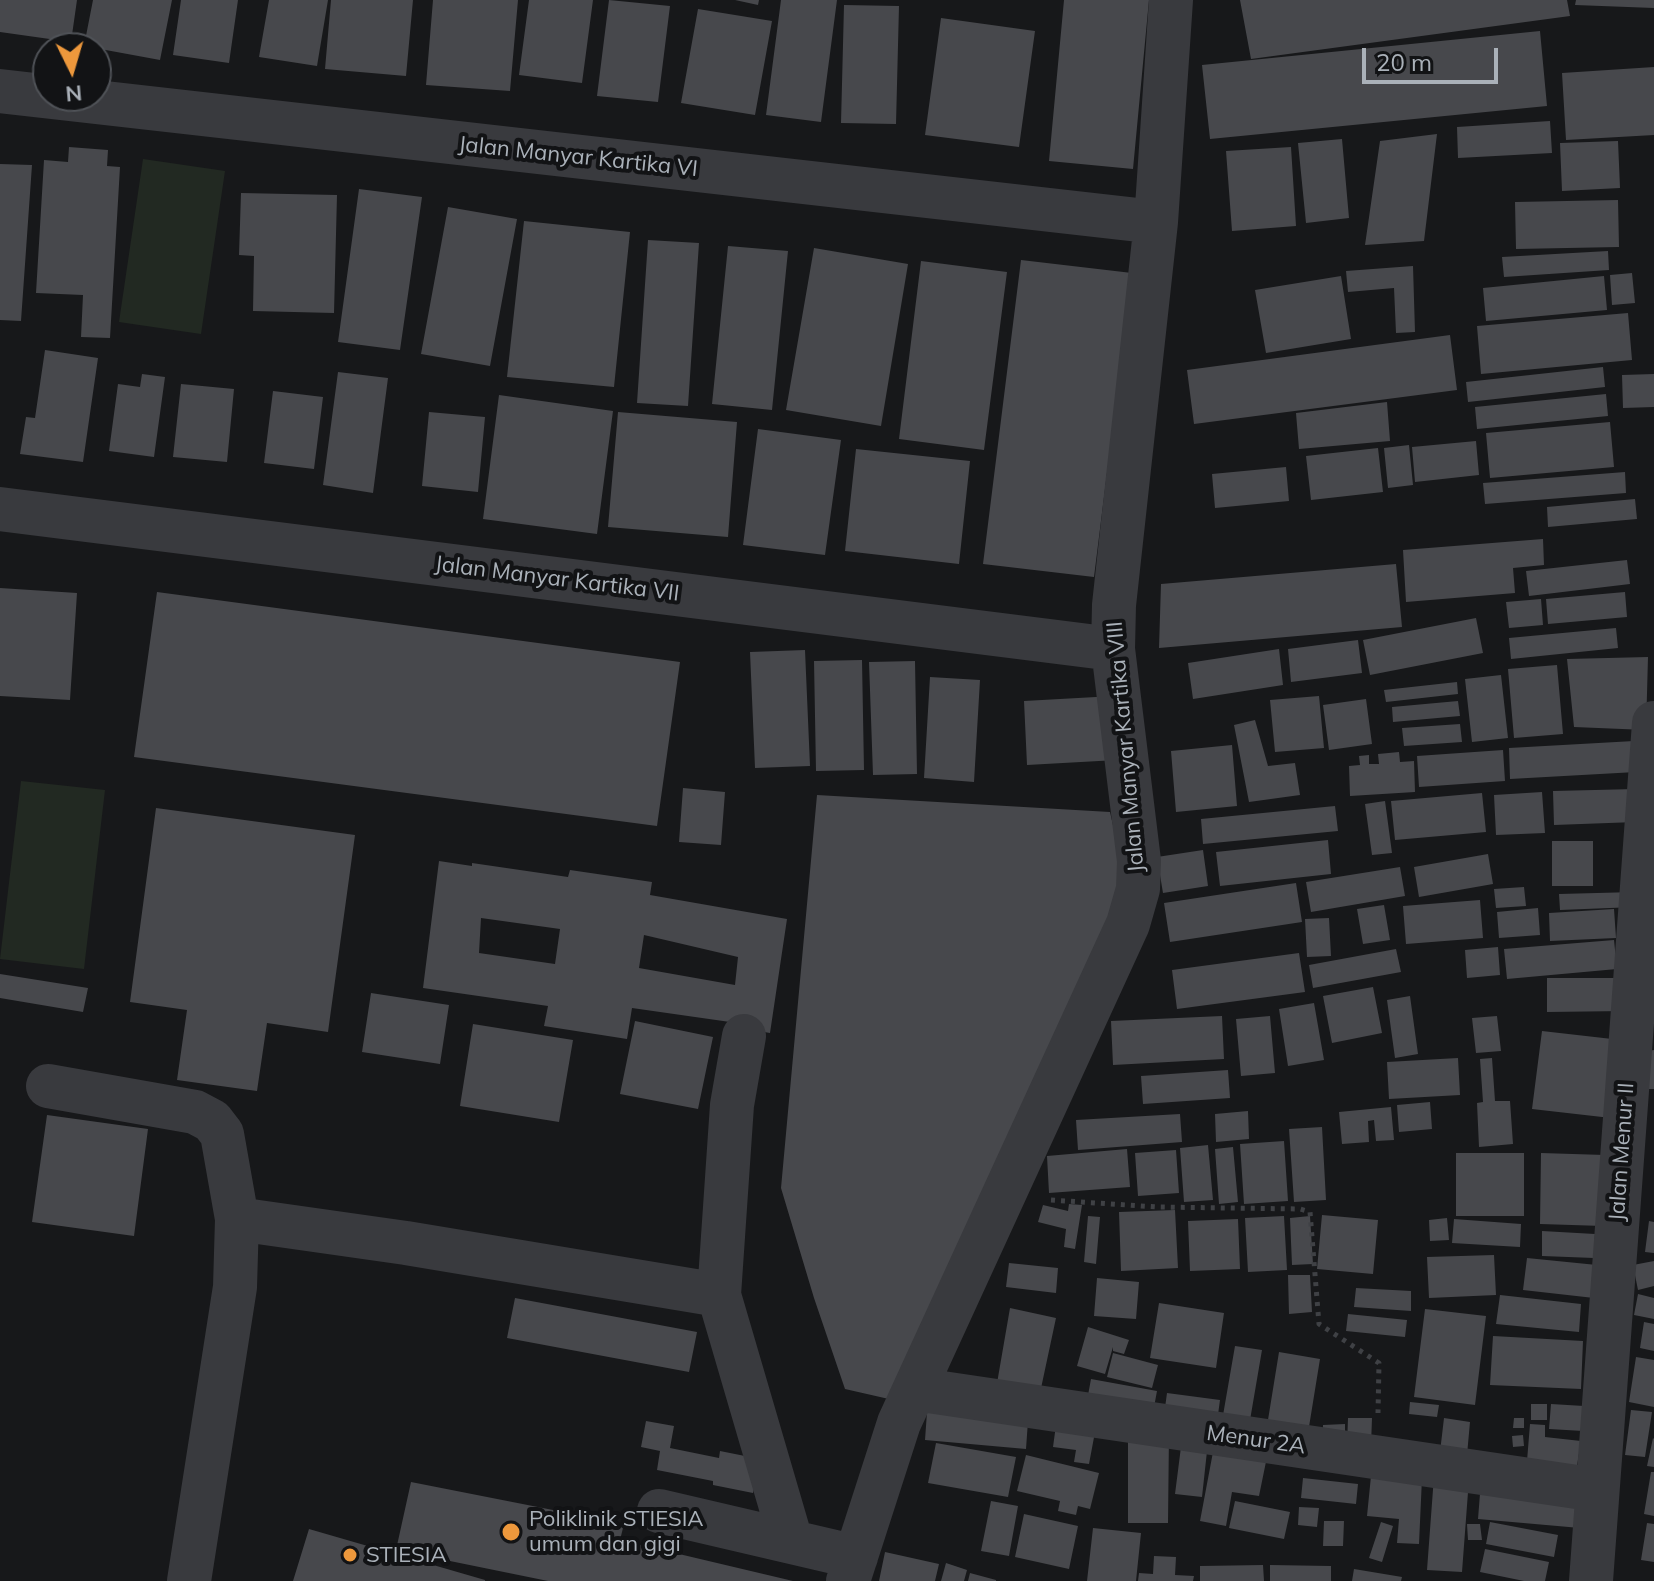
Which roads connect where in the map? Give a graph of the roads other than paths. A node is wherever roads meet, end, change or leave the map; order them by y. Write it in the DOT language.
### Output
graph roads {
  1 [pos="1171,0"];
  2 [pos="0,91"];
  3 [pos="1156,222"];
  4 [pos="0,509"];
  5 [pos="1113,649"];
  6 [pos="1654,723"];
  7 [pos="744,1036"];
  8 [pos="48,1086"];
  9 [pos="237,1219"];
  10 [pos="719,1295"];
  11 [pos="915,1389"];
  12 [pos="1597,1490"];
  13 [pos="659,1511"];
  14 [pos="791,1541"];
  15 [pos="852,1569"];
  16 [pos="189,1581"];
  17 [pos="1591,1581"];
  1 -- 3 [label="street, Jalan Manyar Kartika VIII"];
  2 -- 3 [label="street, Jalan Manyar Kartika VI"];
  3 -- 5 [label="street, Jalan Manyar Kartika VIII"];
  4 -- 5 [label="street, Jalan Manyar Kartika VII"];
  5 -- 11 [label="street, Jalan Manyar Kartika VIII"];
  6 -- 12 [label="street, Jalan Menur II"];
  7 -- 10 [label="street"];
  8 -- 9 [label="street"];
  9 -- 10 [label="street"];
  9 -- 16 [label="street"];
  10 -- 14 [label="street"];
  11 -- 12 [label="street, Menur 2A"];
  11 -- 15 [label="street, Jalan Manyar Kartika VIII"];
  12 -- 17 [label="street, Jalan Menur II"];
  13 -- 14 [label="street"];
  14 -- 15 [label="street"];
}
